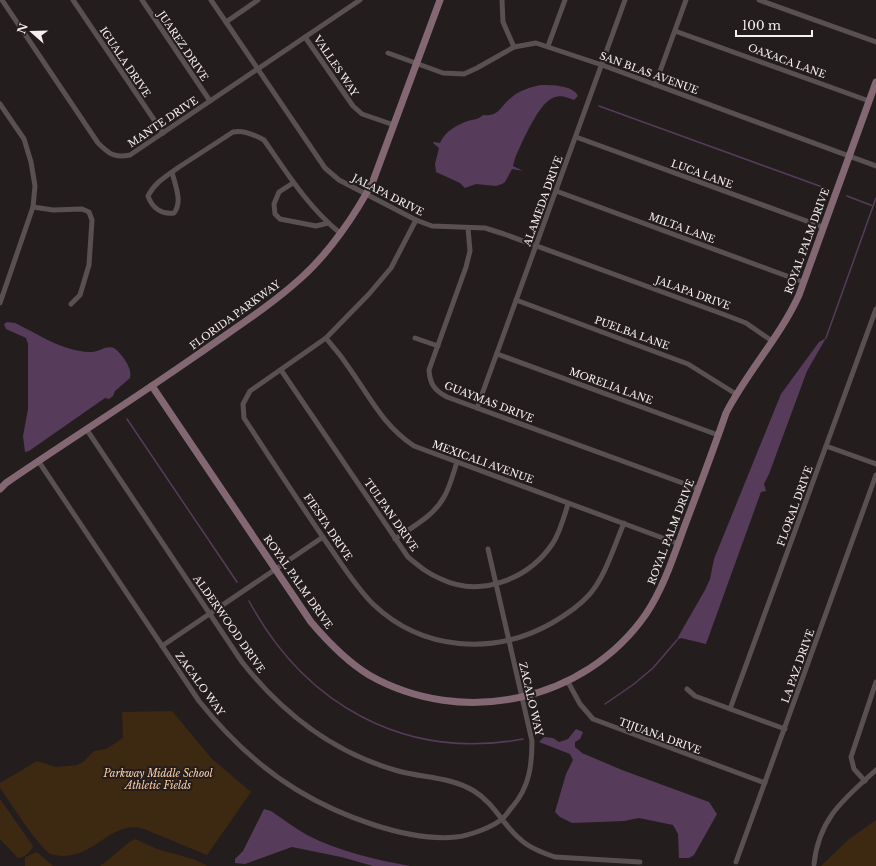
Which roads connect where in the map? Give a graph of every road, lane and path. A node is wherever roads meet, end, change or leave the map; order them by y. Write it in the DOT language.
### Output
graph roads {
  1 [pos="2,0"];
  2 [pos="73,0"];
  3 [pos="142,0"];
  4 [pos="211,0"];
  5 [pos="258,0"];
  6 [pos="360,0"];
  7 [pos="440,0"];
  8 [pos="502,0"];
  9 [pos="565,0"];
  10 [pos="625,0"];
  11 [pos="686,0"];
  12 [pos="759,0"];
  13 [pos="226,22"];
  14 [pos="675,31"];
  15 [pos="305,37"];
  16 [pos="876,42"];
  17 [pos="548,46"];
  18 [pos="514,47"];
  19 [pos="388,53"];
  20 [pos="417,63"];
  21 [pos="602,65"];
  22 [pos="258,69"];
  23 [pos="876,82"];
  24 [pos="655,85"];
  25 [pos="210,101"];
  26 [pos="869,101"];
  27 [pos="0,104"];
  28 [pos="394,125"];
  29 [pos="162,133"];
  30 [pos="576,137"];
  31 [pos="849,156"];
  32 [pos="876,166"];
  33 [pos="172,172"];
  34 [pos="293,183"];
  35 [pos="556,191"];
  36 [pos="366,195"];
  37 [pos="34,207"];
  38 [pos="416,220"];
  39 [pos="328,223"];
  40 [pos="823,227"];
  41 [pos="468,228"];
  42 [pos="340,233"];
  43 [pos="536,246"];
  44 [pos="803,282"];
  45 [pos="516,300"];
  46 [pos="0,303"];
  47 [pos="71,304"];
  48 [pos="876,309"];
  49 [pos="326,338"];
  50 [pos="415,338"];
  51 [pos="772,340"];
  52 [pos="438,346"];
  53 [pos="496,354"];
  54 [pos="281,370"];
  55 [pos="152,386"];
  56 [pos="736,394"];
  57 [pos="477,408"];
  58 [pos="87,430"];
  59 [pos="718,435"];
  60 [pos="826,446"];
  61 [pos="38,462"];
  62 [pos="457,462"];
  63 [pos="876,464"];
  64 [pos="876,475"];
  65 [pos="0,489"];
  66 [pos="698,489"];
  67 [pos="568,504"];
  68 [pos="624,523"];
  69 [pos="323,536"];
  70 [pos="395,539"];
  71 [pos="679,544"];
  72 [pos="488,550"];
  73 [pos="276,569"];
  74 [pos="497,584"];
  75 [pos="211,614"];
  76 [pos="509,641"];
  77 [pos="162,646"];
  78 [pos="568,682"];
  79 [pos="876,682"];
  80 [pos="687,689"];
  81 [pos="522,698"];
  82 [pos="730,709"];
  83 [pos="785,729"];
  84 [pos="876,770"];
  85 [pos="864,781"];
  86 [pos="764,783"];
  87 [pos="502,819"];
  88 [pos="640,862"];
  89 [pos="736,862"];
  90 [pos="814,864"];
  1 -- 29 [label="street, MANTE DRIVE"];
  2 -- 29 [label="street, IGUALA DRIVE"];
  3 -- 25 [label="street, JUAREZ DRIVE"];
  4 -- 13 [label="street, JALAPA DRIVE"];
  5 -- 13 [label="street"];
  6 -- 15 [label="street, MANTE DRIVE"];
  7 -- 20 [label="street, FLORIDA PARKWAY"];
  8 -- 18 [label="street"];
  9 -- 17 [label="street"];
  10 -- 21 [label="street, ALAMEDA DRIVE"];
  11 -- 14 [label="street"];
  12 -- 16 [label="street"];
  13 -- 22 [label="street, JALAPA DRIVE"];
  14 -- 24 [label="street"];
  14 -- 26 [label="street, OAXACA LANE"];
  15 -- 22 [label="street, MANTE DRIVE"];
  15 -- 28 [label="street, VALLES WAY"];
  17 -- 18 [label="street, SAN BLAS AVENUE"];
  17 -- 21 [label="street, SAN BLAS AVENUE"];
  18 -- 20 [label="street, SAN BLAS AVENUE"];
  19 -- 20 [label="street, SAN BLAS AVENUE"];
  20 -- 28 [label="street, FLORIDA PARKWAY"];
  21 -- 24 [label="street, SAN BLAS AVENUE"];
  21 -- 30 [label="street, ALAMEDA DRIVE"];
  22 -- 25 [label="street, MANTE DRIVE"];
  22 -- 36 [label="street, JALAPA DRIVE"];
  23 -- 26 [label="street, ROYAL PALM DRIVE"];
  24 -- 31 [label="street, SAN BLAS AVENUE"];
  25 -- 29 [label="street, MANTE DRIVE"];
  26 -- 31 [label="street, ROYAL PALM DRIVE"];
  27 -- 37 [label="street"];
  28 -- 36 [label="street, FLORIDA PARKWAY"];
  30 -- 35 [label="street, ALAMEDA DRIVE"];
  30 -- 40 [label="street, LUCA LANE"];
  31 -- 32 [label="street, SAN BLAS AVENUE"];
  31 -- 40 [label="street, ROYAL PALM DRIVE"];
  33 -- 33 [label="street"];
  33 -- 34 [label="street"];
  34 -- 39 [label="street"];
  34 -- 39 [label="street"];
  35 -- 43 [label="street, ALAMEDA DRIVE"];
  35 -- 44 [label="street, MILTA LANE"];
  36 -- 38 [label="street, JALAPA DRIVE"];
  36 -- 42 [label="street, FLORIDA PARKWAY"];
  37 -- 46 [label="street"];
  37 -- 47 [label="street"];
  38 -- 41 [label="street, JALAPA DRIVE"];
  38 -- 49 [label="street, FIESTA DRIVE"];
  39 -- 42 [label="street"];
  40 -- 44 [label="street, ROYAL PALM DRIVE"];
  41 -- 43 [label="street, JALAPA DRIVE"];
  41 -- 52 [label="street, GUAYMAS DRIVE"];
  42 -- 55 [label="street, FLORIDA PARKWAY"];
  43 -- 45 [label="street, ALAMEDA DRIVE"];
  43 -- 51 [label="street, JALAPA DRIVE"];
  44 -- 51 [label="street, ROYAL PALM DRIVE"];
  45 -- 53 [label="street, ALAMEDA DRIVE"];
  45 -- 56 [label="street, PUELBA LANE"];
  48 -- 60 [label="street, FLORAL DRIVE"];
  49 -- 54 [label="street, FIESTA DRIVE"];
  49 -- 62 [label="street, MEXICALI AVENUE"];
  50 -- 52 [label="street"];
  51 -- 56 [label="street, ROYAL PALM DRIVE"];
  52 -- 57 [label="street, GUAYMAS DRIVE"];
  53 -- 57 [label="street, ALAMEDA DRIVE"];
  53 -- 59 [label="street, MORELIA LANE"];
  54 -- 69 [label="street, FIESTA DRIVE"];
  54 -- 70 [label="street, TULPAN DRIVE"];
  55 -- 58 [label="street, FLORIDA PARKWAY"];
  55 -- 73 [label="street, ROYAL PALM DRIVE"];
  56 -- 59 [label="street, ROYAL PALM DRIVE"];
  57 -- 66 [label="street, GUAYMAS DRIVE"];
  58 -- 61 [label="street, FLORIDA PARKWAY"];
  58 -- 75 [label="street, ALDERWOOD DRIVE"];
  59 -- 66 [label="street, ROYAL PALM DRIVE"];
  60 -- 63 [label="street"];
  60 -- 82 [label="street, FLORAL DRIVE"];
  61 -- 65 [label="street, FLORIDA PARKWAY"];
  61 -- 77 [label="street, ZACALO WAY"];
  62 -- 67 [label="street, MEXICALI AVENUE"];
  62 -- 70 [label="street"];
  64 -- 83 [label="street, LA PAZ DRIVE"];
  66 -- 71 [label="street, ROYAL PALM DRIVE"];
  67 -- 68 [label="street, MEXICALI AVENUE"];
  67 -- 74 [label="street, TULPAN DRIVE"];
  68 -- 71 [label="street, MEXICALI AVENUE"];
  68 -- 76 [label="street, FIESTA DRIVE"];
  69 -- 73 [label="street"];
  69 -- 76 [label="street, FIESTA DRIVE"];
  70 -- 74 [label="street, TULPAN DRIVE"];
  71 -- 78 [label="street, ROYAL PALM DRIVE"];
  72 -- 74 [label="street, ZACALO WAY"];
  73 -- 75 [label="street"];
  73 -- 81 [label="street, ROYAL PALM DRIVE"];
  74 -- 76 [label="street, ZACALO WAY"];
  75 -- 77 [label="street"];
  75 -- 87 [label="street, ALDERWOOD DRIVE"];
  76 -- 81 [label="street, ZACALO WAY"];
  77 -- 87 [label="street, ZACALO WAY"];
  78 -- 81 [label="street, ROYAL PALM DRIVE"];
  78 -- 86 [label="street, TIJUANA DRIVE"];
  79 -- 85 [label="street"];
  80 -- 82 [label="street"];
  81 -- 87 [label="street, ZACALO WAY"];
  82 -- 83 [label="street"];
  83 -- 86 [label="street, LA PAZ DRIVE"];
  84 -- 85 [label="street"];
  85 -- 90 [label="street"];
  86 -- 89 [label="street, LA PAZ DRIVE"];
  87 -- 88 [label="street, ALDERWOOD DRIVE"];
}
